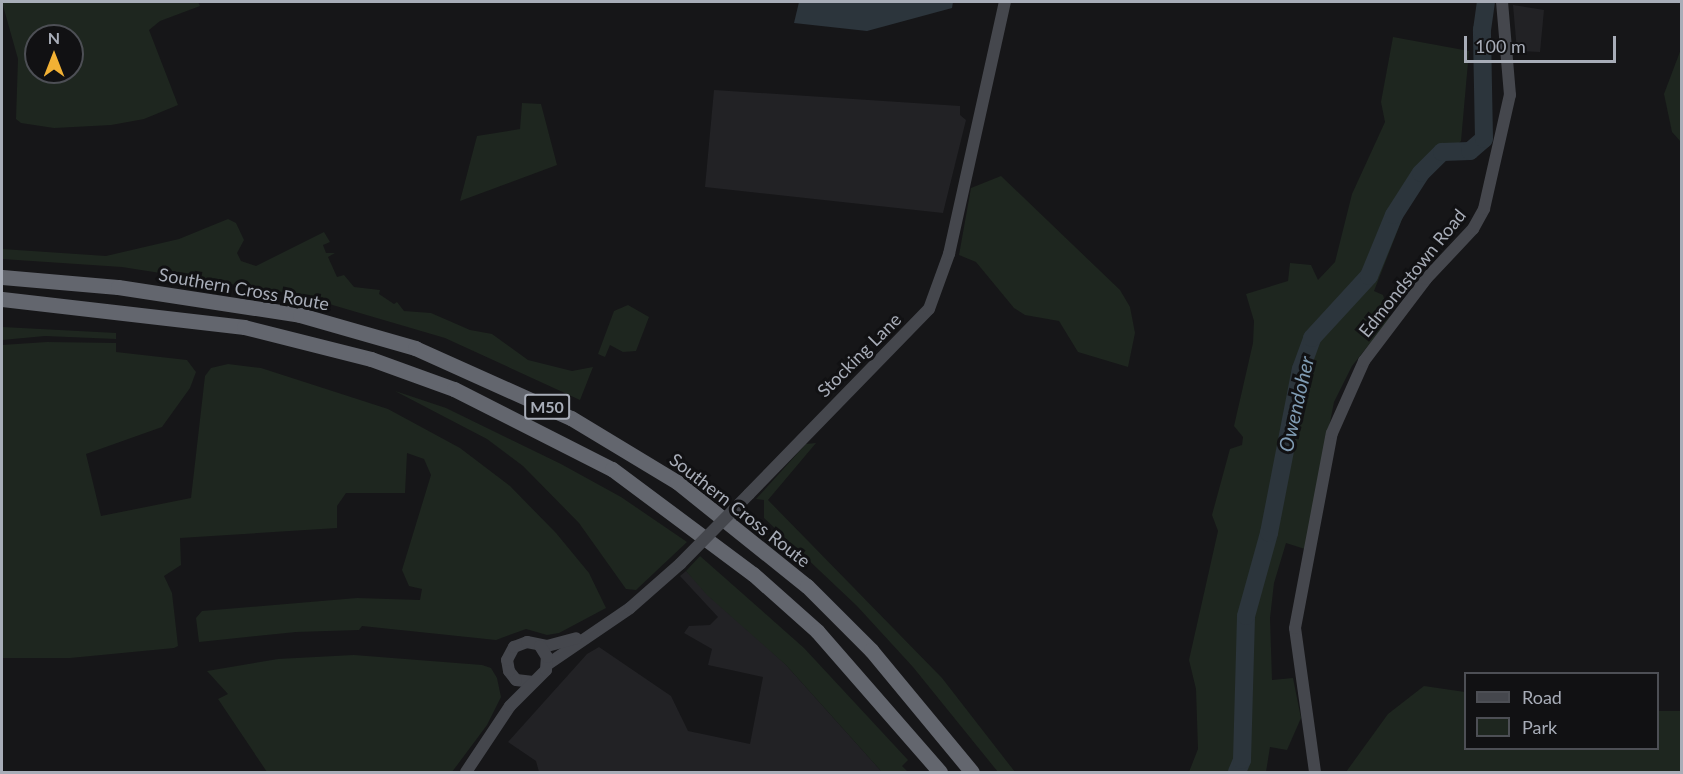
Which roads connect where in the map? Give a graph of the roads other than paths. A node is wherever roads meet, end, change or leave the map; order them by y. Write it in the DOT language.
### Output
graph roads {
  1 [pos="1005,2"];
  2 [pos="1502,2"];
  3 [pos="2,277"];
  4 [pos="2,299"];
  5 [pos="581,638"];
  6 [pos="540,646"];
  7 [pos="548,664"];
  8 [pos="510,674"];
  9 [pos="533,682"];
  10 [pos="510,706"];
  11 [pos="466,772"];
  12 [pos="940,772"];
  13 [pos="972,772"];
  14 [pos="1315,772"];
  1 -- 5 [label="main road, Stocking Lane, bridge"];
  2 -- 14 [label="main road, Edmondstown Road"];
  3 -- 13 [label="highway, Southern Cross Route / M50"];
  4 -- 12 [label="highway, Southern Cross Route / M50"];
  5 -- 6 [label="main road, Stocking Lane"];
  5 -- 7 [label="main road, Stocking Lane"];
  6 -- 7 [label="main road"];
  6 -- 8 [label="main road, Stocking Lane"];
  7 -- 9 [label="main road, Stocking Lane"];
  8 -- 9 [label="main road"];
  8 -- 10 [label="main road, Stocking Lane"];
  9 -- 10 [label="main road, Stocking Lane"];
  10 -- 11 [label="main road, Stocking Lane"];
}
